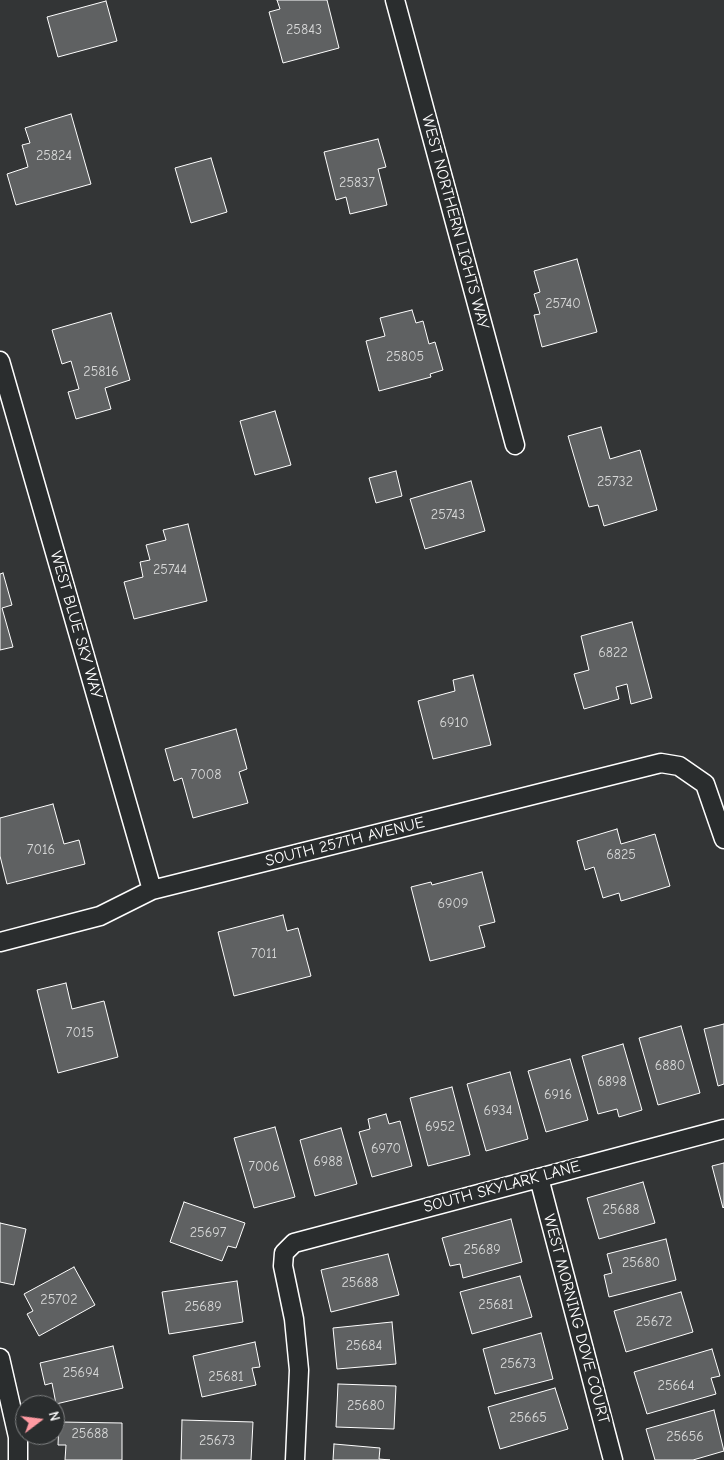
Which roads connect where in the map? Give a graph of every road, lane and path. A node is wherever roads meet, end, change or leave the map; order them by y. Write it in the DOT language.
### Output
graph roads {
  1 [pos="395,0"];
  2 [pos="0,361"];
  3 [pos="515,445"];
  4 [pos="724,839"];
  5 [pos="152,890"];
  6 [pos="0,942"];
  7 [pos="724,1129"];
  8 [pos="539,1178"];
  9 [pos="0,1358"];
  10 [pos="18,1460"];
  11 [pos="295,1460"];
  12 [pos="613,1460"];
  1 -- 3 [label="street, WEST NORTHERN LIGHTS WAY"];
  2 -- 5 [label="street, WEST BLUE SKY WAY"];
  4 -- 5 [label="street, SOUTH 257TH AVENUE"];
  5 -- 6 [label="street, SOUTH 257TH AVENUE"];
  7 -- 8 [label="street, SOUTH SKYLARK LANE"];
  8 -- 11 [label="street, SOUTH SKYLARK LANE"];
  8 -- 12 [label="street, WEST MORNING DOVE COURT"];
  9 -- 10 [label="street"];
}
